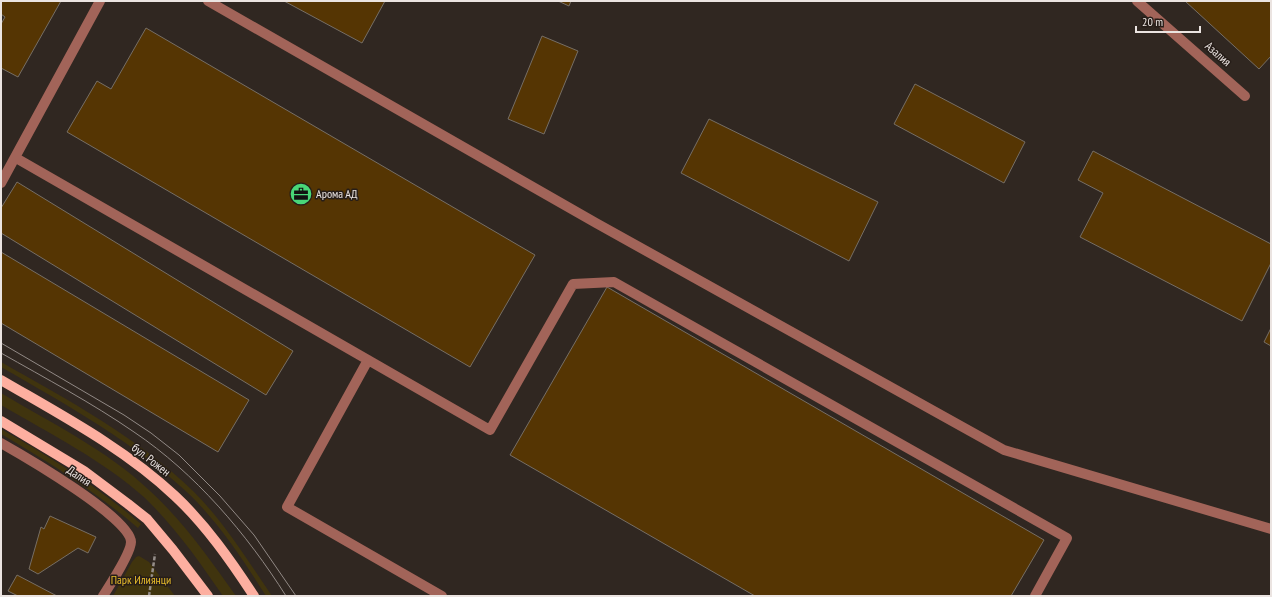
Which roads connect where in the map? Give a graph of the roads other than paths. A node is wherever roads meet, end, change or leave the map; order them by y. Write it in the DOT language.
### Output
graph roads {
  1 [pos="100,1"];
  2 [pos="208,1"];
  3 [pos="1137,1"];
  4 [pos="1245,96"];
  5 [pos="16,158"];
  6 [pos="1,183"];
  7 [pos="368,360"];
  8 [pos="1,380"];
  9 [pos="1,421"];
  10 [pos="1,443"];
  11 [pos="1271,529"];
  12 [pos="104,596"];
  13 [pos="208,596"];
  14 [pos="254,596"];
  15 [pos="442,596"];
  16 [pos="1035,596"];
  1 -- 5 [label="street"];
  2 -- 11 [label="street"];
  3 -- 4 [label="street, Азалия"];
  5 -- 6 [label="street"];
  5 -- 7 [label="street"];
  7 -- 15 [label="street"];
  7 -- 16 [label="street"];
  8 -- 14 [label="main road, бул. Рожен"];
  9 -- 13 [label="main road"];
  10 -- 12 [label="street, Далия"];
}
